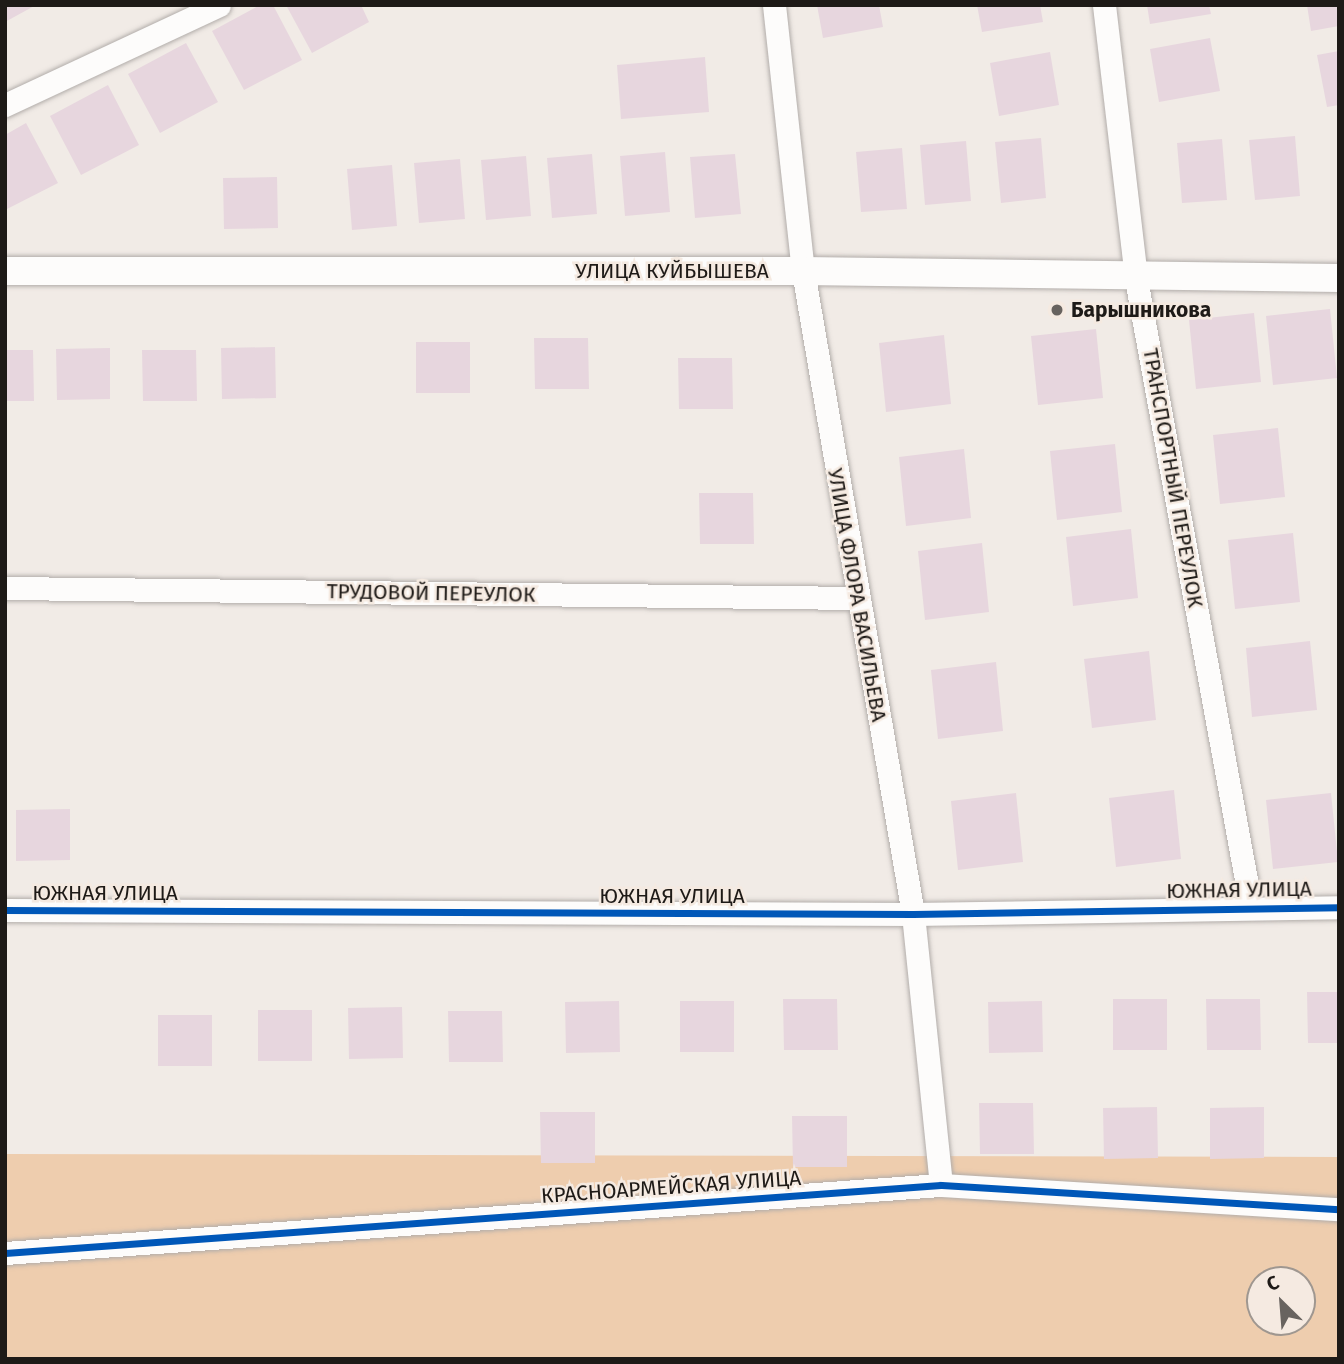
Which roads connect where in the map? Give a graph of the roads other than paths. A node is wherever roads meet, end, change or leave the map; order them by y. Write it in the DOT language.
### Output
graph roads {
  1 [pos="219,5"];
  2 [pos="774,5"];
  3 [pos="1104,5"];
  4 [pos="5,105"];
  5 [pos="5,271"];
  6 [pos="803,271"];
  7 [pos="1339,278"];
  8 [pos="1136,279"];
  9 [pos="5,588"];
  10 [pos="857,598"];
  11 [pos="1339,906"];
  12 [pos="1251,907"];
  13 [pos="5,910"];
  14 [pos="913,914"];
  15 [pos="941,1185"];
  16 [pos="1339,1209"];
  17 [pos="5,1253"];
  1 -- 4 [label="street"];
  2 -- 6 [label="street, УЛИЦА ФЛОРА ВАСИЛЬЕВА"];
  3 -- 8 [label="street, ТРАНСПОРТНЫЙ ПЕРЕУЛОК"];
  5 -- 6 [label="street, УЛИЦА КУЙБЫШЕВА"];
  6 -- 8 [label="street, УЛИЦА КУЙБЫШЕВА"];
  6 -- 10 [label="street, УЛИЦА ФЛОРА ВАСИЛЬЕВА"];
  7 -- 8 [label="street, УЛИЦА КУЙБЫШЕВА"];
  8 -- 12 [label="street, ТРАНСПОРТНЫЙ ПЕРЕУЛОК"];
  9 -- 10 [label="street, ТРУДОВОЙ ПЕРЕУЛОК"];
  10 -- 14 [label="street, УЛИЦА ФЛОРА ВАСИЛЬЕВА"];
  11 -- 12 [label="street, ЮЖНАЯ УЛИЦА"];
  12 -- 14 [label="street, ЮЖНАЯ УЛИЦА"];
  13 -- 14 [label="street, ЮЖНАЯ УЛИЦА"];
  14 -- 15 [label="street, УЛИЦА ФЛОРА ВАСИЛЬЕВА"];
  15 -- 16 [label="street, КРАСНОАРМЕЙСКАЯ УЛИЦА"];
  15 -- 17 [label="street, КРАСНОАРМЕЙСКАЯ УЛИЦА"];
}
